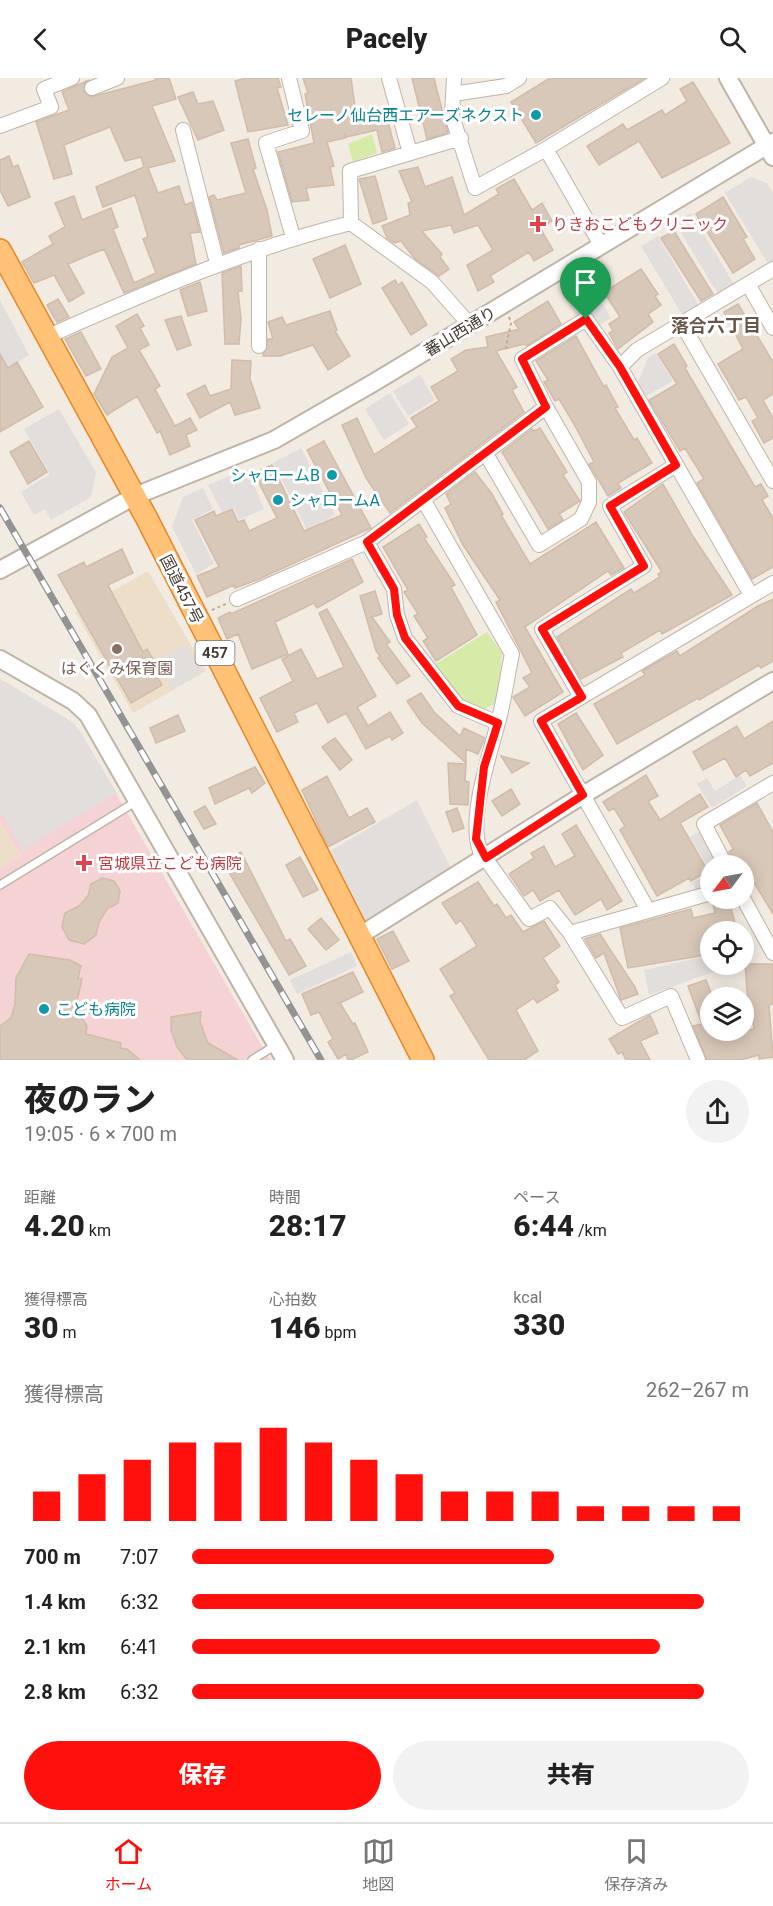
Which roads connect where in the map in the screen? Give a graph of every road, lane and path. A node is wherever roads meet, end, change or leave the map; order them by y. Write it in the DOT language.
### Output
graph roads {
  1 [pos="72,78"];
  2 [pos="117,78"];
  3 [pos="289,78"];
  4 [pos="389,78"];
  5 [pos="453,78"];
  6 [pos="519,78"];
  7 [pos="662,78"];
  8 [pos="728,78"];
  9 [pos="92,88"];
  10 [pos="453,94"];
  11 [pos="0,126"];
  12 [pos="183,130"];
  13 [pos="460,138"];
  14 [pos="771,148"];
  15 [pos="546,149"];
  16 [pos="410,153"];
  17 [pos="351,223"];
  18 [pos="293,237"];
  19 [pos="601,246"];
  20 [pos="259,249"];
  21 [pos="0,250"];
  22 [pos="217,263"];
  23 [pos="773,269"];
  24 [pos="748,284"];
  25 [pos="508,315"];
  26 [pos="682,324"];
  27 [pos="470,325"];
  28 [pos="773,328"];
  29 [pos="46,337"];
  30 [pos="259,346"];
  31 [pos="522,359"];
  32 [pos="620,367"];
  33 [pos="546,407"];
  34 [pos="486,454"];
  35 [pos="676,465"];
  36 [pos="773,482"];
  37 [pos="135,496"];
  38 [pos="424,501"];
  39 [pos="367,542"];
  40 [pos="0,570"];
  41 [pos="773,583"];
  42 [pos="751,596"];
  43 [pos="237,599"];
  44 [pos="208,612"];
  45 [pos="0,658"];
  46 [pos="773,681"];
  47 [pos="582,697"];
  48 [pos="498,723"];
  49 [pos="772,785"];
  50 [pos="583,795"];
  51 [pos="137,801"];
  52 [pos="720,855"];
  53 [pos="486,858"];
  54 [pos="0,885"];
  55 [pos="700,896"];
  56 [pos="749,909"];
  57 [pos="648,910"];
  58 [pos="570,933"];
  59 [pos="359,936"];
  60 [pos="773,952"];
  61 [pos="276,1045"];
  62 [pos="252,1060"];
  63 [pos="285,1060"];
  64 [pos="423,1060"];
  65 [pos="698,1060"];
  1 -- 11 [label="street"];
  2 -- 9 [label="street"];
  3 -- 18 [label="street"];
  4 -- 16 [label="street"];
  5 -- 10 [label="street"];
  6 -- 10 [label="street"];
  7 -- 15 [label="street"];
  8 -- 14 [label="street"];
  10 -- 13 [label="street"];
  12 -- 22 [label="street"];
  13 -- 15 [label="street"];
  13 -- 16 [label="street"];
  14 -- 19 [label="street, 蕃山西通り"];
  15 -- 19 [label="street"];
  16 -- 17 [label="street"];
  17 -- 18 [label="street"];
  17 -- 27 [label="street"];
  18 -- 20 [label="street"];
  19 -- 27 [label="street, 蕃山西通り"];
  20 -- 22 [label="street"];
  20 -- 30 [label="street"];
  21 -- 29 [label="highway, 国道457号 / 457"];
  22 -- 29 [label="street"];
  23 -- 24 [label="street"];
  24 -- 26 [label="street"];
  24 -- 28 [label="street"];
  25 -- 31 [label="path"];
  26 -- 32 [label="street"];
  26 -- 36 [label="street"];
  27 -- 37 [label="street, 蕃山西通り"];
  29 -- 37 [label="highway, 国道457号 / 457"];
  31 -- 32 [label="street"];
  31 -- 33 [label="street"];
  32 -- 35 [label="street"];
  33 -- 34 [label="street"];
  33 -- 34 [label="street"];
  34 -- 38 [label="street"];
  35 -- 42 [label="street"];
  35 -- 47 [label="street"];
  37 -- 40 [label="street, 蕃山西通り"];
  37 -- 59 [label="highway, 国道457号 / 457"];
  38 -- 39 [label="street"];
  38 -- 48 [label="street"];
  39 -- 43 [label="street"];
  39 -- 48 [label="street"];
  41 -- 42 [label="street"];
  42 -- 47 [label="street"];
  43 -- 44 [label="path"];
  45 -- 51 [label="street"];
  46 -- 50 [label="street"];
  47 -- 50 [label="street"];
  48 -- 53 [label="street"];
  49 -- 52 [label="street"];
  50 -- 53 [label="street"];
  50 -- 57 [label="street"];
  51 -- 54 [label="lane"];
  51 -- 61 [label="street"];
  53 -- 58 [label="street"];
  53 -- 59 [label="street"];
  55 -- 57 [label="street"];
  56 -- 60 [label="street"];
  57 -- 58 [label="street"];
  58 -- 65 [label="street"];
  59 -- 64 [label="highway, 国道457号 / 457"];
  61 -- 62 [label="lane"];
  61 -- 63 [label="street"];
}
